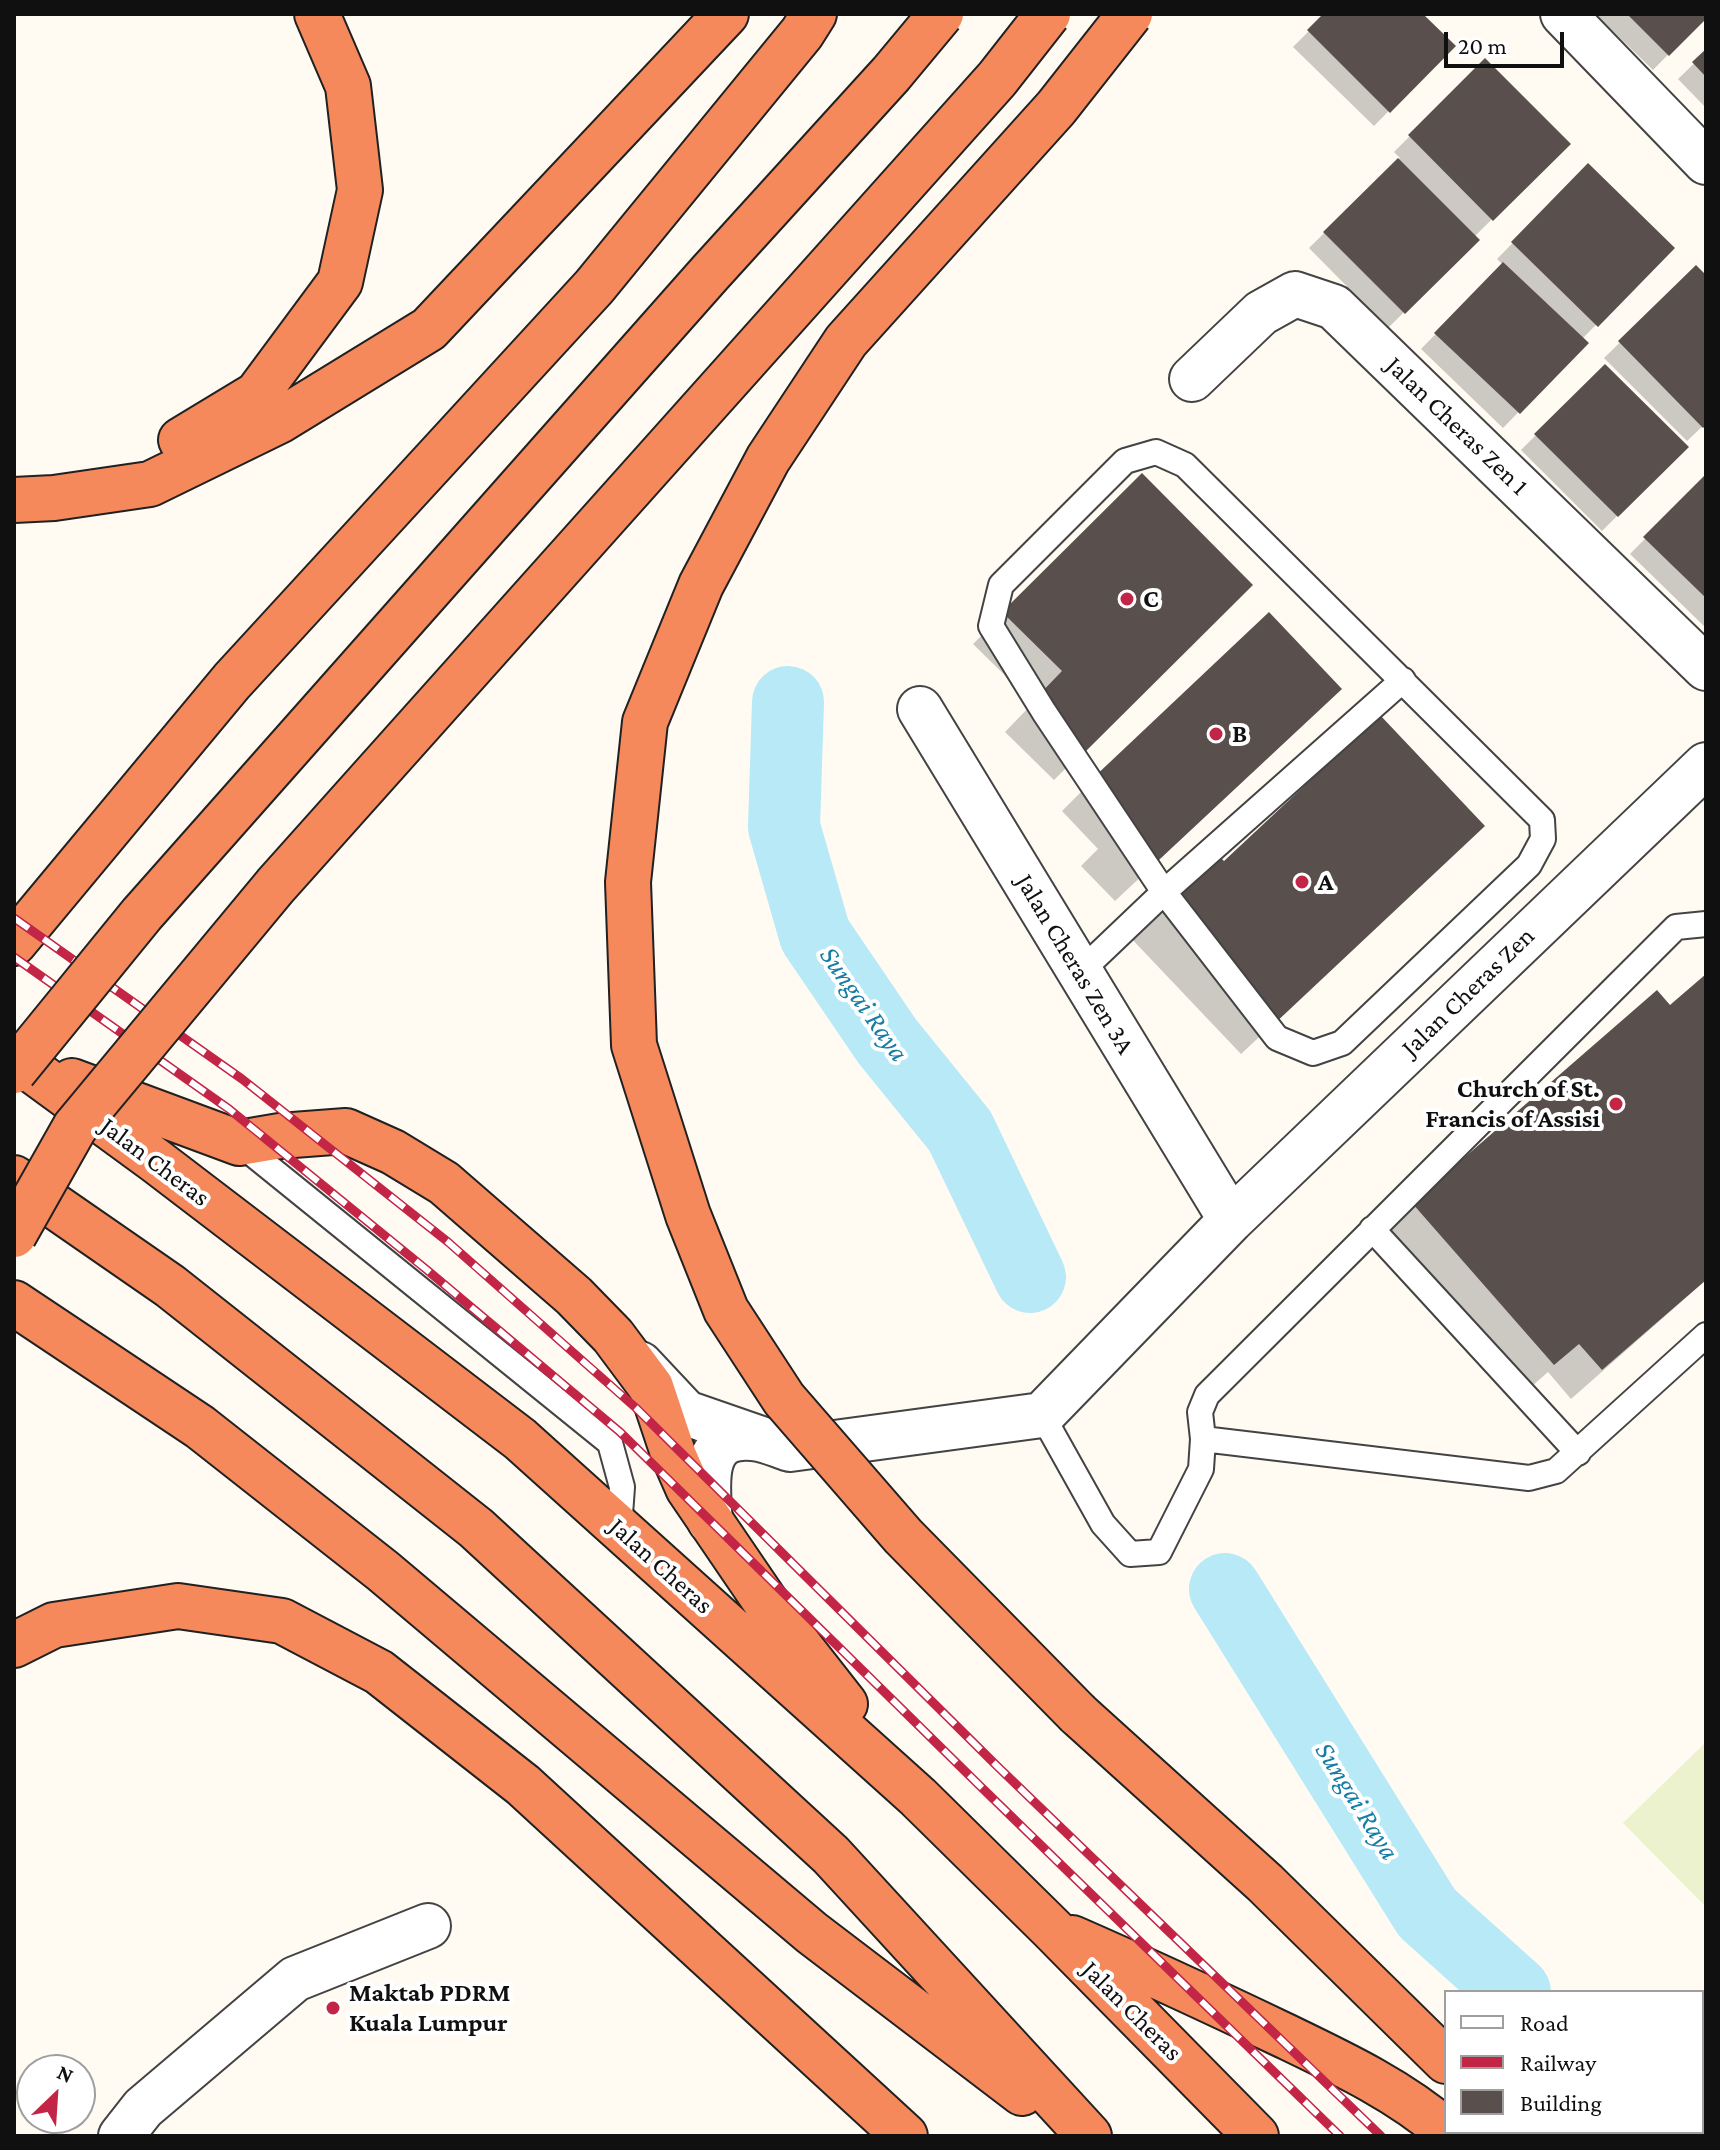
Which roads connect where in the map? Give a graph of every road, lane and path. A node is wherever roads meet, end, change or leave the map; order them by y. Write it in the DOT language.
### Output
graph roads {
  1 [pos="317,14"];
  2 [pos="726,14"];
  3 [pos="814,14"];
  4 [pos="941,14"];
  5 [pos="1048,14"];
  6 [pos="1130,14"];
  7 [pos="1563,14"];
  8 [pos="1706,162"];
  9 [pos="1192,379"];
  10 [pos="14,475"];
  11 [pos="14,500"];
  12 [pos="1706,668"];
  13 [pos="1403,680"];
  14 [pos="920,709"];
  15 [pos="1706,765"];
  16 [pos="1164,892"];
  17 [pos="1706,924"];
  18 [pos="14,943"];
  19 [pos="1080,972"];
  20 [pos="16,1063"];
  21 [pos="239,1143"];
  22 [pos="14,1178"];
  23 [pos="14,1210"];
  24 [pos="1231,1220"];
  25 [pos="1372,1229"];
  26 [pos="14,1235"];
  27 [pos="170,1286"];
  28 [pos="14,1303"];
  29 [pos="1706,1335"];
  30 [pos="613,1336"];
  31 [pos="1042,1415"];
  32 [pos="1203,1439"];
  33 [pos="790,1449"];
  34 [pos="1578,1453"];
  35 [pos="710,1521"];
  36 [pos="619,1528"];
  37 [pos="14,1645"];
  38 [pos="918,1797"];
  39 [pos="428,1926"];
  40 [pos="1052,1929"];
  41 [pos="1444,2059"];
  42 [pos="1444,2130"];
  43 [pos="121,2136"];
  44 [pos="905,2136"];
  45 [pos="1077,2136"];
  46 [pos="1089,2136"];
  47 [pos="1256,2136"];
  1 -- 10 [label="highway"];
  2 -- 11 [label="highway"];
  3 -- 18 [label="highway"];
  4 -- 20 [label="highway, bridge"];
  5 -- 26 [label="highway, bridge"];
  6 -- 41 [label="highway, bridge"];
  7 -- 8 [label="street"];
  9 -- 12 [label="street, Jalan Cheras Zen 1"];
  13 -- 16 [label="lane"];
  13 -- 16 [label="lane"];
  13 -- 16 [label="lane"];
  14 -- 19 [label="street, Jalan Cheras Zen 3A"];
  15 -- 24 [label="street, Jalan Cheras Zen"];
  16 -- 19 [label="lane"];
  17 -- 25 [label="lane"];
  19 -- 24 [label="street, Jalan Cheras Zen 3A"];
  20 -- 21 [label="highway"];
  20 -- 36 [label="highway, Jalan Cheras"];
  21 -- 30 [label="highway"];
  21 -- 36 [label="lane"];
  22 -- 27 [label="highway"];
  23 -- 27 [label="highway"];
  24 -- 31 [label="street, Jalan Cheras Zen"];
  25 -- 32 [label="lane"];
  25 -- 34 [label="lane"];
  27 -- 46 [label="highway"];
  28 -- 45 [label="highway"];
  29 -- 34 [label="lane"];
  30 -- 33 [label="street"];
  30 -- 35 [label="highway"];
  31 -- 32 [label="lane"];
  31 -- 33 [label="street"];
  32 -- 34 [label="lane"];
  33 -- 35 [label="street"];
  35 -- 38 [label="highway"];
  36 -- 38 [label="highway, Jalan Cheras"];
  37 -- 44 [label="highway"];
  38 -- 40 [label="highway, Jalan Cheras"];
  39 -- 43 [label="street"];
  40 -- 42 [label="highway"];
  40 -- 47 [label="highway, Jalan Cheras"];
}
